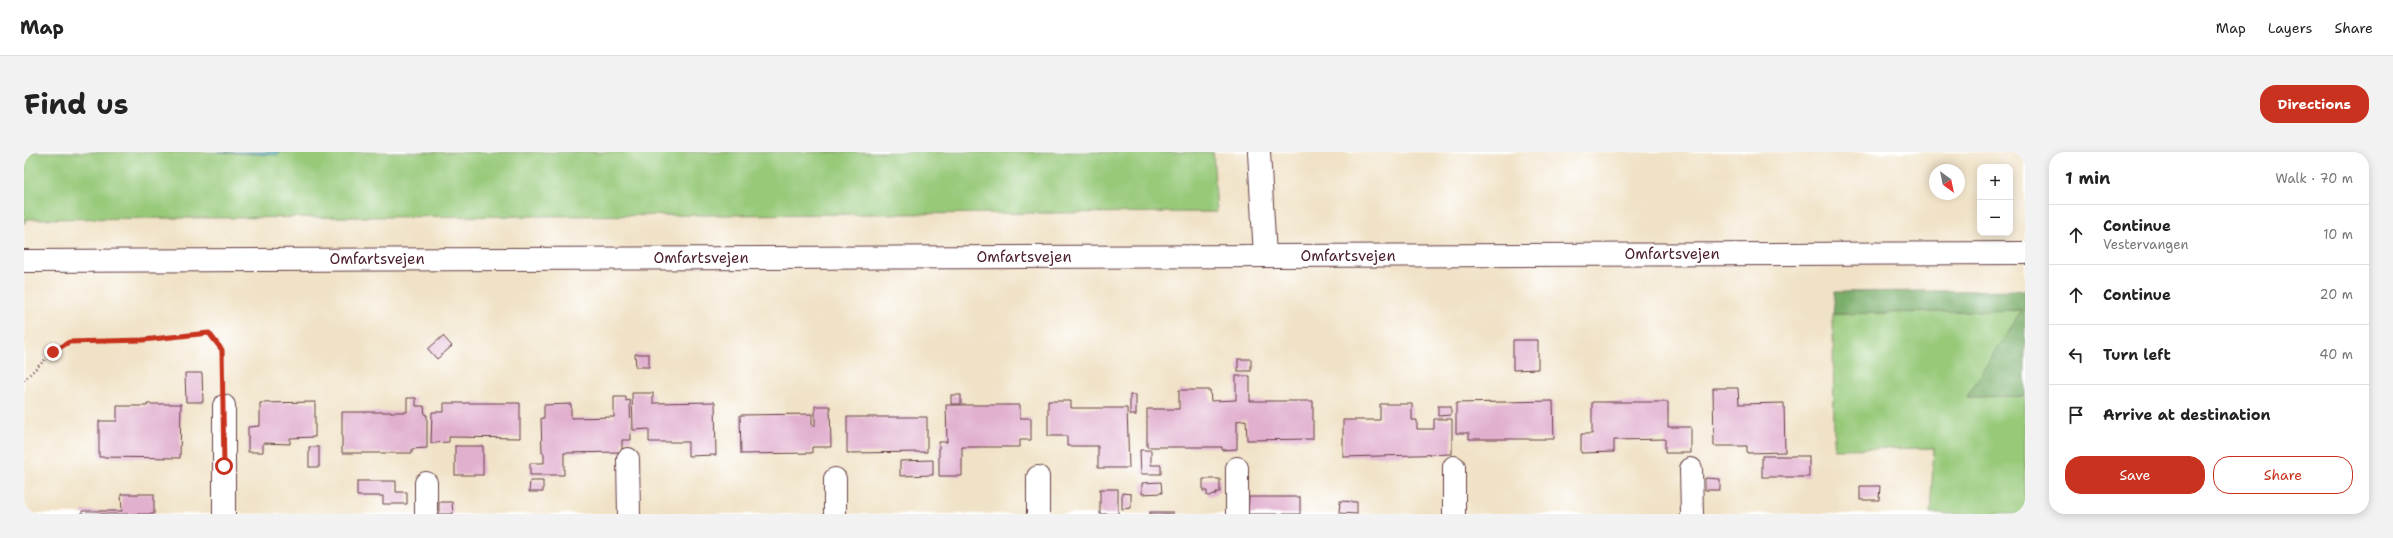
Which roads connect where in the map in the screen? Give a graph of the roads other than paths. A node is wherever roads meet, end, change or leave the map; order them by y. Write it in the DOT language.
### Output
graph roads {
  1 [pos="1259,152"];
  2 [pos="2025,253"];
  3 [pos="1265,256"];
  4 [pos="24,261"];
  5 [pos="224,406"];
  6 [pos="628,459"];
  7 [pos="1454,467"];
  8 [pos="1237,468"];
  9 [pos="1691,469"];
  10 [pos="1038,477"];
  11 [pos="835,479"];
  12 [pos="426,483"];
  13 [pos="224,514"];
  14 [pos="426,514"];
  15 [pos="629,514"];
  16 [pos="834,514"];
  17 [pos="1038,514"];
  18 [pos="1237,514"];
  19 [pos="1454,514"];
  20 [pos="1692,514"];
  1 -- 3 [label="main road"];
  2 -- 3 [label="main road, Omfartsvejen"];
  3 -- 4 [label="main road, Omfartsvejen"];
  5 -- 13 [label="main road"];
  6 -- 15 [label="main road"];
  7 -- 19 [label="main road"];
  8 -- 18 [label="main road"];
  9 -- 20 [label="main road"];
  10 -- 17 [label="main road"];
  11 -- 16 [label="main road"];
  12 -- 14 [label="main road"];
}
